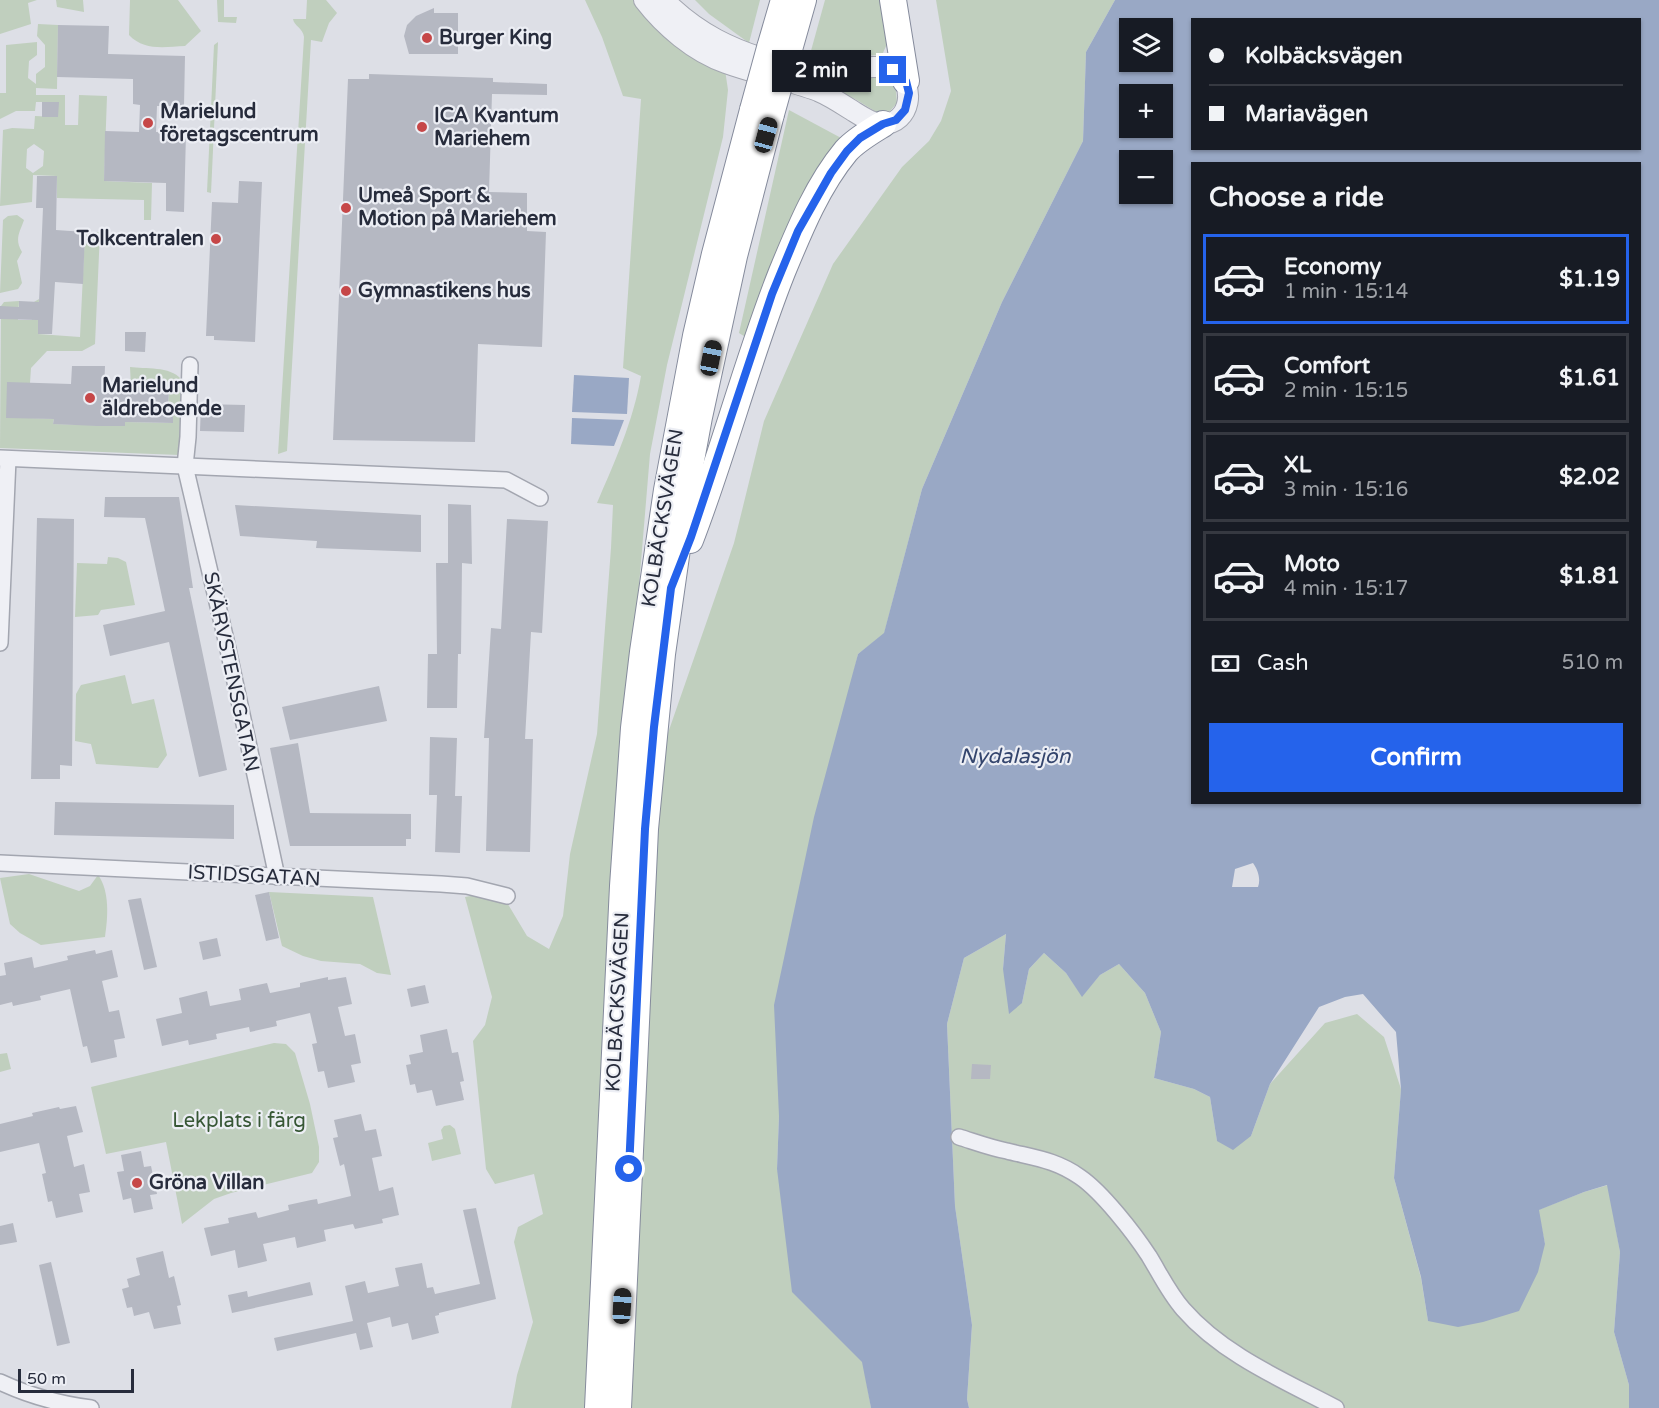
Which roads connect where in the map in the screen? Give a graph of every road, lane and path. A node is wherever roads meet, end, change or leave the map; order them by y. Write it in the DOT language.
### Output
graph roads {
  1 [pos="644,0"];
  2 [pos="664,0"];
  3 [pos="784,0"];
  4 [pos="803,0"];
  5 [pos="893,0"];
  6 [pos="779,50"];
  7 [pos="906,81"];
  8 [pos="762,112"];
  9 [pos="883,124"];
  10 [pos="190,365"];
  11 [pos="4,458"];
  12 [pos="185,466"];
  13 [pos="540,498"];
  14 [pos="671,588"];
  15 [pos="0,643"];
  16 [pos="0,863"];
  17 [pos="277,877"];
  18 [pos="507,896"];
  19 [pos="959,1137"];
  20 [pos="0,1382"];
  21 [pos="91,1408"];
  22 [pos="598,1408"];
  23 [pos="618,1408"];
  24 [pos="1336,1408"];
  1 -- 9 [label="street"];
  2 -- 7 [label="street"];
  3 -- 6 [label="highway, KOLBÄCKSVÄGEN"];
  4 -- 6 [label="highway, KOLBÄCKSVÄGEN"];
  5 -- 7 [label="highway"];
  6 -- 8 [label="highway, KOLBÄCKSVÄGEN, bridge"];
  7 -- 9 [label="street"];
  8 -- 14 [label="highway, KOLBÄCKSVÄGEN"];
  8 -- 22 [label="highway, KOLBÄCKSVÄGEN"];
  9 -- 14 [label="highway"];
  10 -- 12 [label="street, SKÄRVSTENSGATAN"];
  11 -- 12 [label="street"];
  11 -- 15 [label="street"];
  12 -- 13 [label="street"];
  12 -- 17 [label="street, SKÄRVSTENSGATAN"];
  14 -- 23 [label="highway, KOLBÄCKSVÄGEN"];
  16 -- 17 [label="street, ISTIDSGATAN"];
  17 -- 18 [label="street, ISTIDSGATAN"];
  19 -- 24 [label="street"];
  20 -- 21 [label="street"];
}
